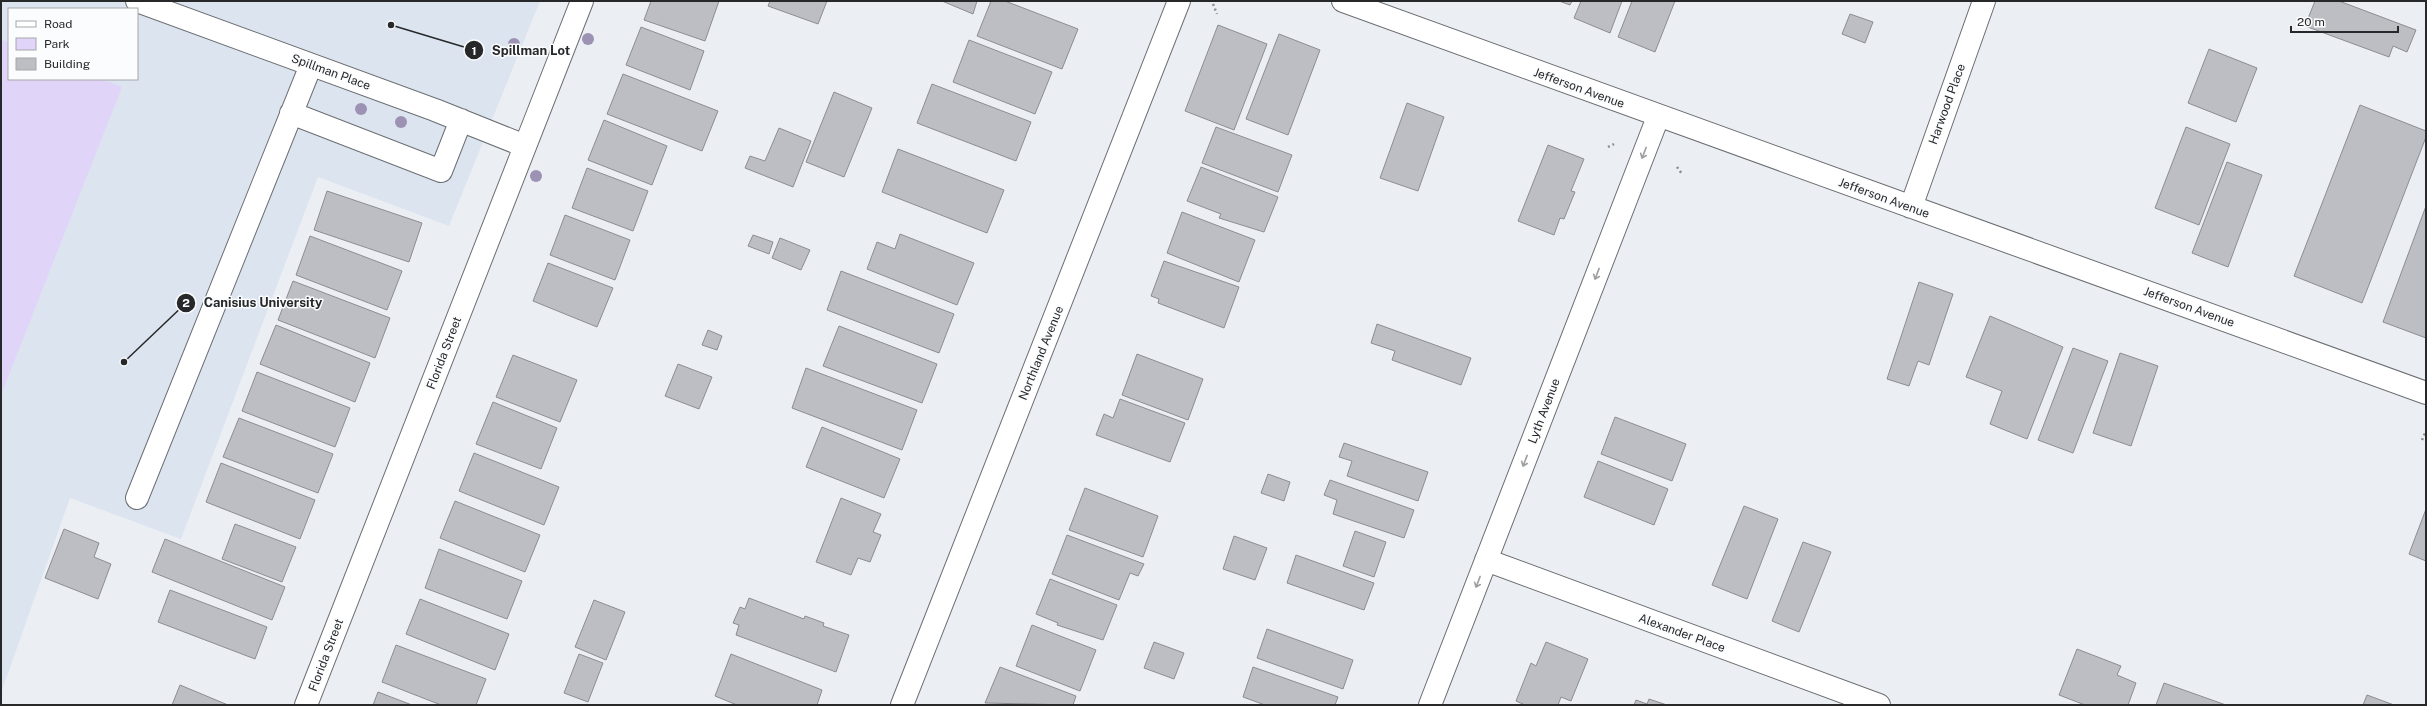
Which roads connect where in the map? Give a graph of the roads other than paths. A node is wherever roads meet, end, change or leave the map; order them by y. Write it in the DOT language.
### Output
graph roads {
  1 [pos="137,1"];
  2 [pos="582,1"];
  3 [pos="1179,1"];
  4 [pos="1342,1"];
  5 [pos="1984,1"];
  6 [pos="311,65"];
  7 [pos="291,113"];
  8 [pos="1658,116"];
  9 [pos="461,120"];
  10 [pos="525,146"];
  11 [pos="1911,207"];
  12 [pos="2426,393"];
  13 [pos="138,498"];
  14 [pos="1486,560"];
  15 [pos="306,705"];
  16 [pos="902,705"];
  17 [pos="1430,705"];
  18 [pos="1879,705"];
  1 -- 6 [label="street, Spillman Place"];
  2 -- 10 [label="street, Florida Street"];
  3 -- 16 [label="street, Northland Avenue"];
  4 -- 8 [label="street, Jefferson Avenue"];
  5 -- 11 [label="street, Harwood Place"];
  6 -- 7 [label="street"];
  6 -- 9 [label="street, Spillman Place"];
  7 -- 9 [label="street"];
  7 -- 13 [label="street"];
  8 -- 11 [label="street, Jefferson Avenue"];
  8 -- 14 [label="street, Lyth Avenue, one-way"];
  9 -- 10 [label="street, Spillman Place"];
  10 -- 15 [label="street, Florida Street"];
  11 -- 12 [label="street, Jefferson Avenue"];
  14 -- 17 [label="street, Lyth Avenue, one-way"];
  14 -- 18 [label="street, Alexander Place"];
}
